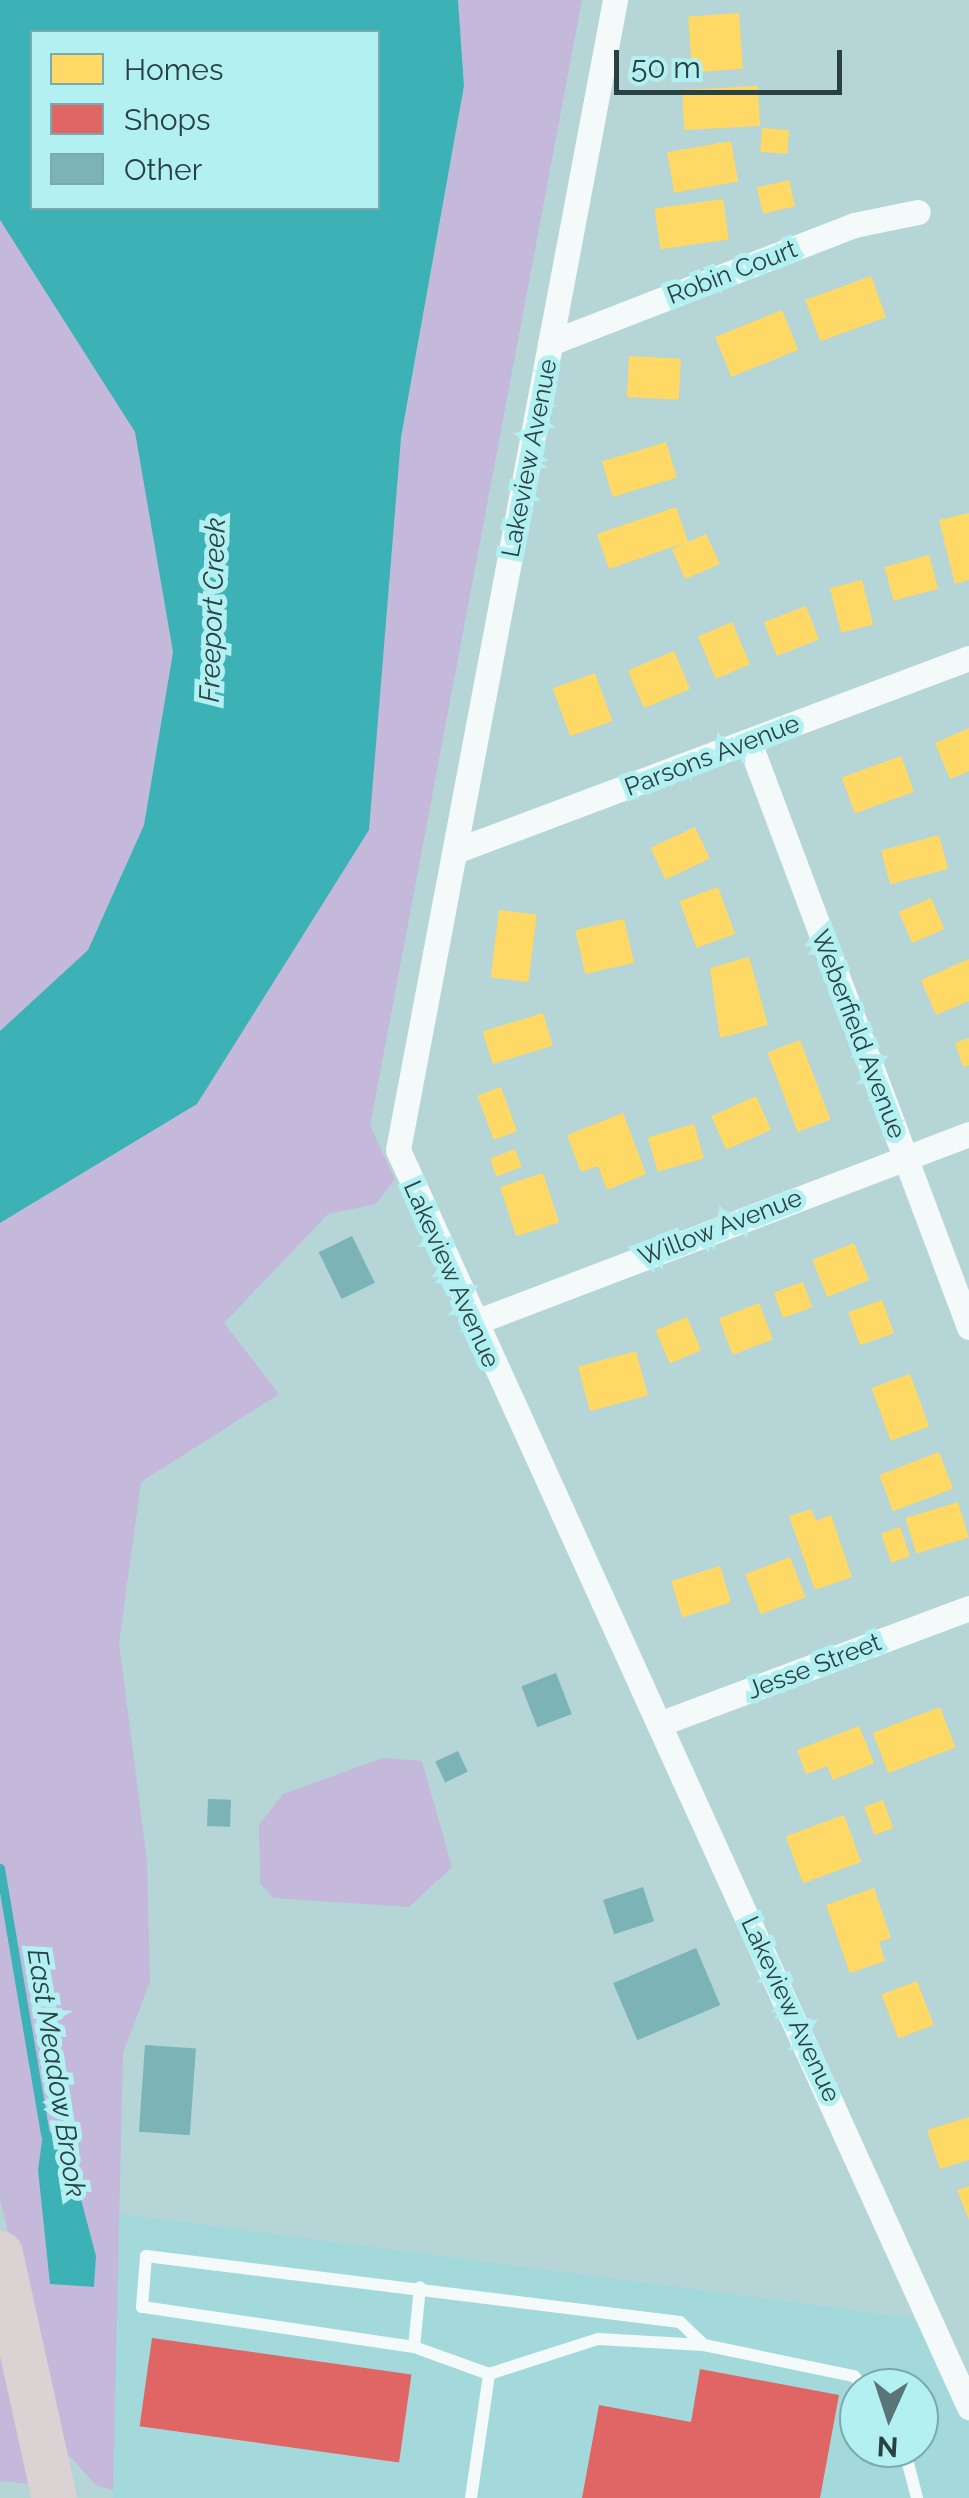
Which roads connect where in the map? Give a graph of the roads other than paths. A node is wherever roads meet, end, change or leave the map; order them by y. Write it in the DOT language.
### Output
graph roads {
  1 [pos="616,0"];
  2 [pos="918,212"];
  3 [pos="550,343"];
  4 [pos="969,658"];
  5 [pos="748,742"];
  6 [pos="454,851"];
  7 [pos="969,1134"];
  8 [pos="905,1158"];
  9 [pos="473,1324"];
  10 [pos="969,1326"];
  11 [pos="969,1608"];
  12 [pos="659,1724"];
  13 [pos="0,2253"];
  14 [pos="420,2287"];
  15 [pos="704,2345"];
  16 [pos="414,2348"];
  17 [pos="839,2373"];
  18 [pos="489,2374"];
  19 [pos="969,2407"];
  20 [pos="909,2468"];
  21 [pos="54,2498"];
  22 [pos="471,2498"];
  23 [pos="917,2498"];
  1 -- 3 [label="street, Lakeview Avenue"];
  2 -- 3 [label="street, Robin Court"];
  3 -- 6 [label="street, Lakeview Avenue"];
  4 -- 5 [label="street, Parsons Avenue"];
  5 -- 6 [label="street, Parsons Avenue"];
  5 -- 8 [label="street, Weberfield Avenue"];
  6 -- 9 [label="street, Lakeview Avenue"];
  7 -- 8 [label="street, Willow Avenue"];
  8 -- 9 [label="street, Willow Avenue"];
  8 -- 10 [label="street, Weberfield Avenue"];
  9 -- 12 [label="street, Lakeview Avenue"];
  11 -- 12 [label="street, Jesse Street"];
  12 -- 19 [label="street, Lakeview Avenue"];
  13 -- 21 [label="highway"];
  14 -- 15 [label="lane"];
  14 -- 16 [label="lane"];
  14 -- 16 [label="lane"];
  15 -- 17 [label="lane"];
  15 -- 18 [label="lane"];
  16 -- 18 [label="lane"];
  18 -- 22 [label="lane"];
  20 -- 23 [label="lane"];
}
